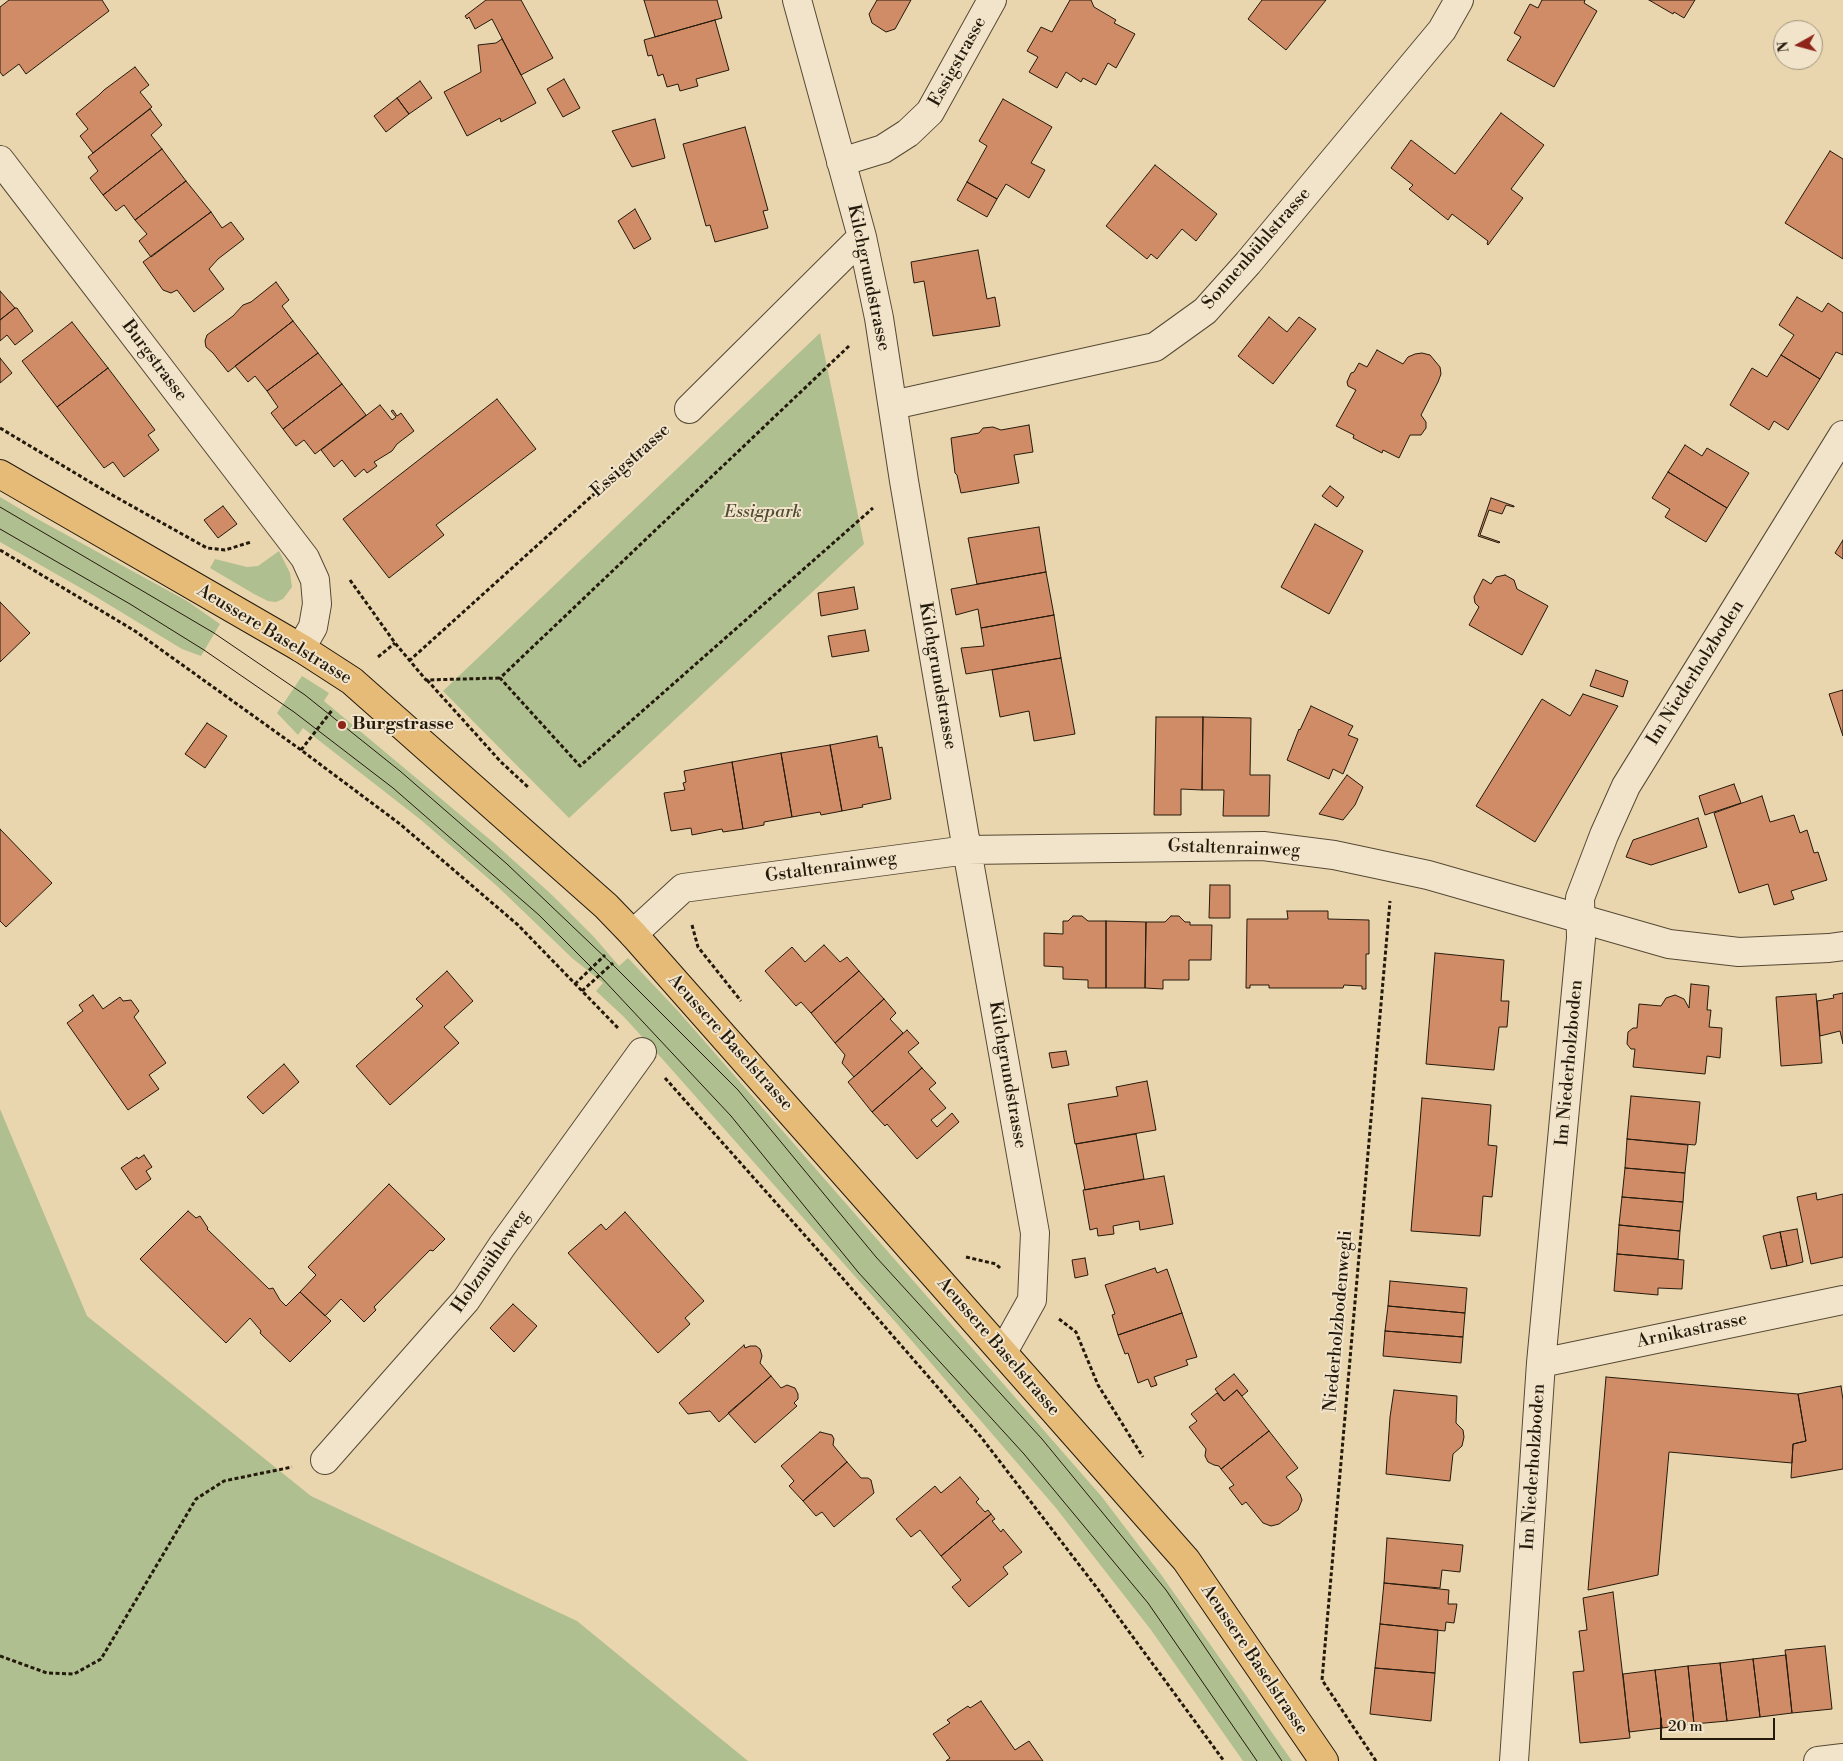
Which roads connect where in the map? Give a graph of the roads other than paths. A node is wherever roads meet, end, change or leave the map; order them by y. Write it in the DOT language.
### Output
graph roads {
  1 [pos="797,0"];
  2 [pos="992,0"];
  3 [pos="1459,0"];
  4 [pos="0,160"];
  5 [pos="841,162"];
  6 [pos="862,238"];
  7 [pos="892,405"];
  8 [pos="689,409"];
  9 [pos="1843,435"];
  10 [pos="0,474"];
  11 [pos="301,648"];
  12 [pos="967,850"];
  13 [pos="1581,918"];
  14 [pos="633,934"];
  15 [pos="1843,946"];
  16 [pos="642,1052"];
  17 [pos="1843,1300"];
  18 [pos="1003,1352"];
  19 [pos="1541,1363"];
  20 [pos="325,1460"];
  21 [pos="1843,1758"];
  22 [pos="1324,1761"];
  23 [pos="1514,1761"];
  24 [pos="1818,1761"];
  1 -- 5 [label="street, Kilchgrundstrasse"];
  2 -- 5 [label="street, Essigstrasse"];
  3 -- 7 [label="street, Sonnenbühlstrasse"];
  4 -- 11 [label="street, Burgstrasse"];
  5 -- 6 [label="street, Kilchgrundstrasse"];
  6 -- 7 [label="street, Kilchgrundstrasse"];
  6 -- 8 [label="street"];
  7 -- 12 [label="street, Kilchgrundstrasse"];
  9 -- 13 [label="street, Im Niederholzboden"];
  10 -- 11 [label="main road, Aeussere Baselstrasse"];
  11 -- 14 [label="main road, Aeussere Baselstrasse"];
  12 -- 13 [label="street, Gstaltenrainweg"];
  12 -- 14 [label="street, Gstaltenrainweg"];
  12 -- 18 [label="street, Kilchgrundstrasse"];
  13 -- 15 [label="street, Gstaltenrainweg"];
  13 -- 19 [label="street, Im Niederholzboden"];
  14 -- 18 [label="main road, Aeussere Baselstrasse"];
  16 -- 20 [label="street, Holzmühleweg"];
  17 -- 19 [label="street, Arnikastrasse"];
  18 -- 22 [label="main road, Aeussere Baselstrasse"];
  19 -- 23 [label="street, Im Niederholzboden"];
  21 -- 24 [label="street"];
}
